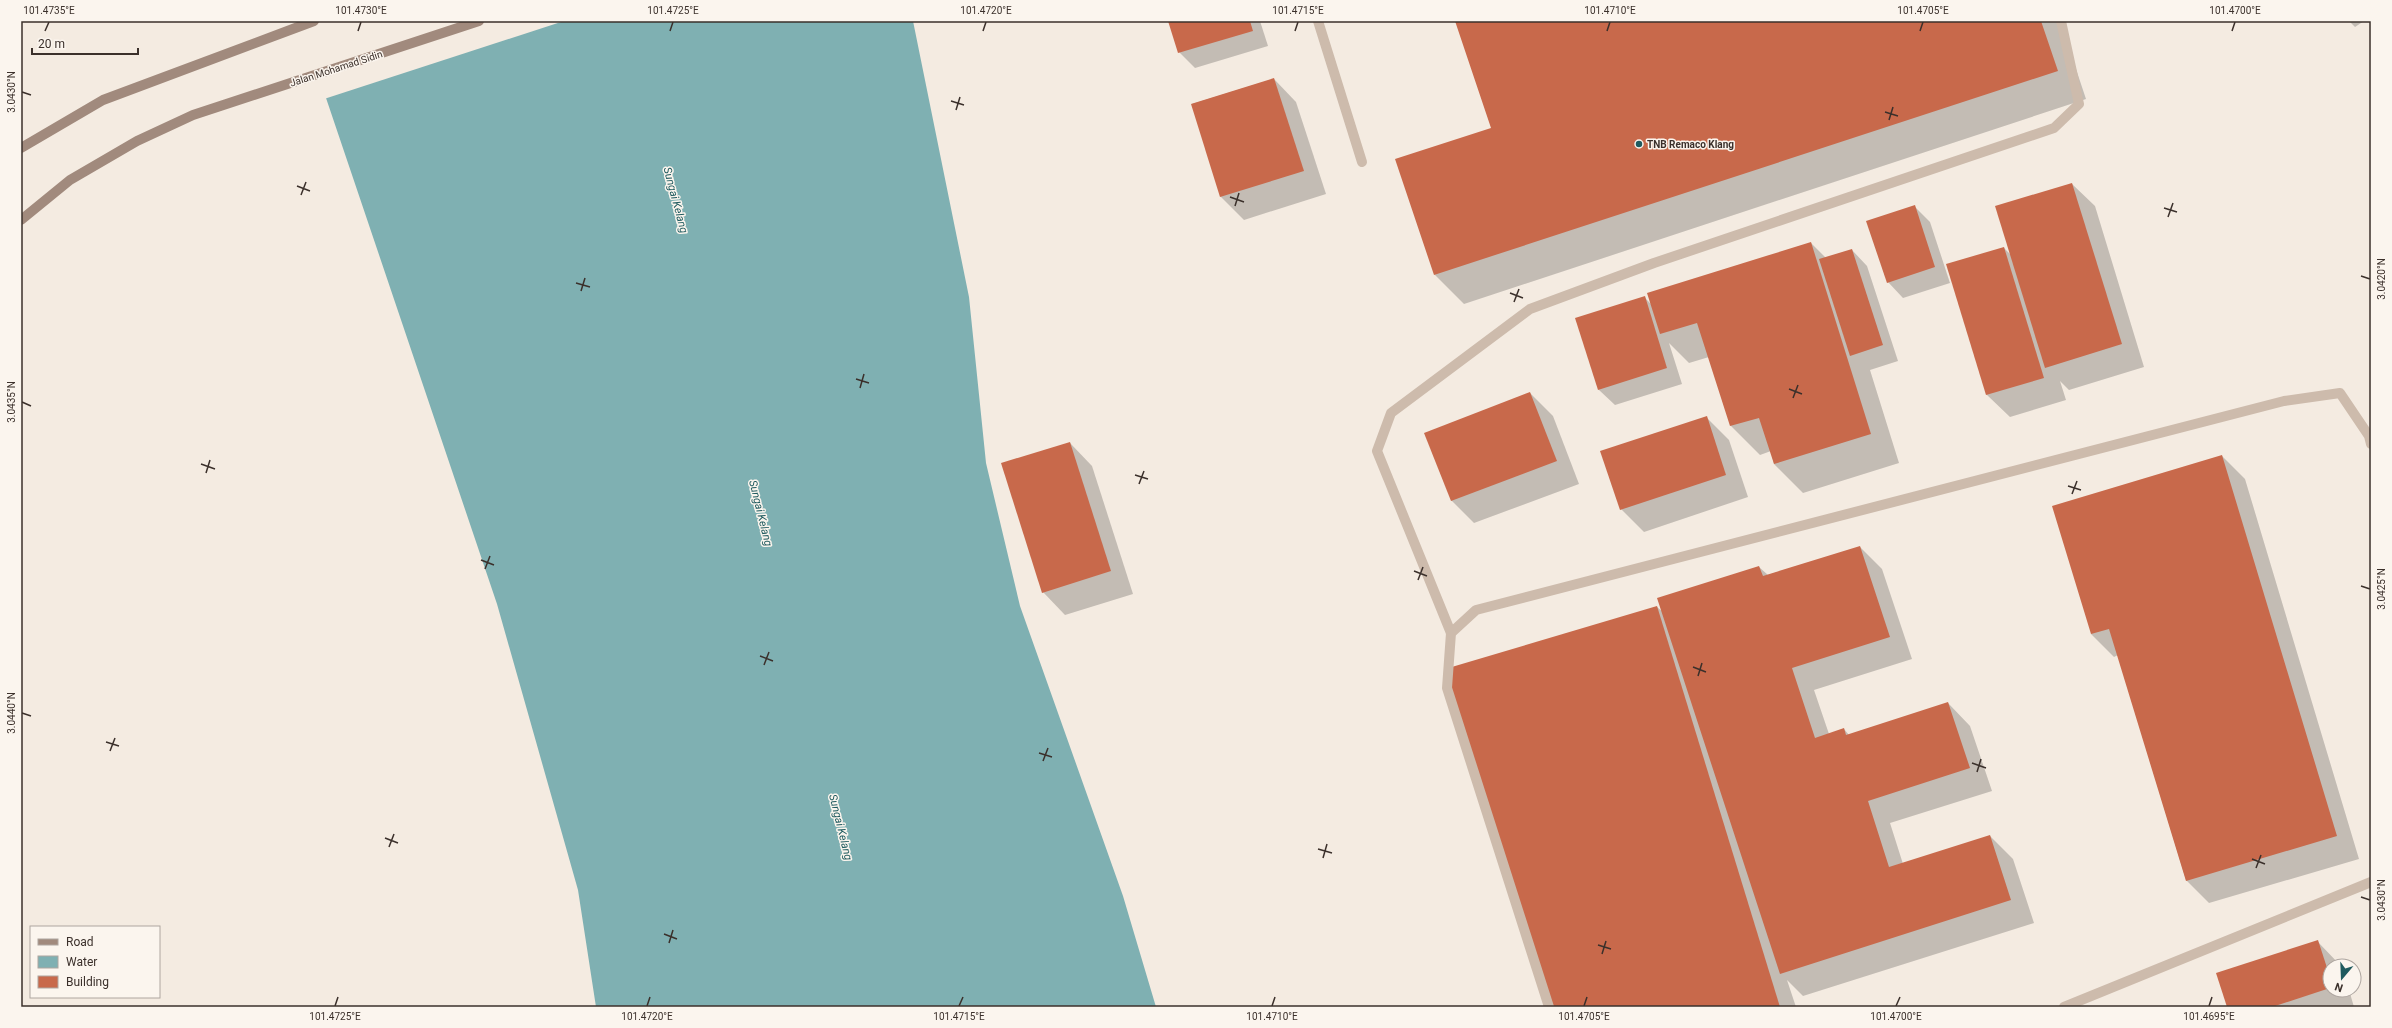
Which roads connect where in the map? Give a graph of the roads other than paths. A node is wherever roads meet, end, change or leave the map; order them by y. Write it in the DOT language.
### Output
graph roads {
  1 [pos="314,21"];
  2 [pos="478,21"];
  3 [pos="1318,21"];
  4 [pos="2061,21"];
  5 [pos="21,148"];
  6 [pos="1362,162"];
  7 [pos="21,220"];
  8 [pos="2370,438"];
  9 [pos="1451,633"];
  10 [pos="2371,882"];
  11 [pos="1549,1007"];
  12 [pos="2064,1007"];
  1 -- 5 [label="main road"];
  2 -- 7 [label="main road, Jalan Mohamad Sidin"];
  3 -- 6 [label="lane"];
  4 -- 9 [label="lane"];
  8 -- 9 [label="lane"];
  9 -- 11 [label="lane"];
  10 -- 12 [label="lane"];
}
